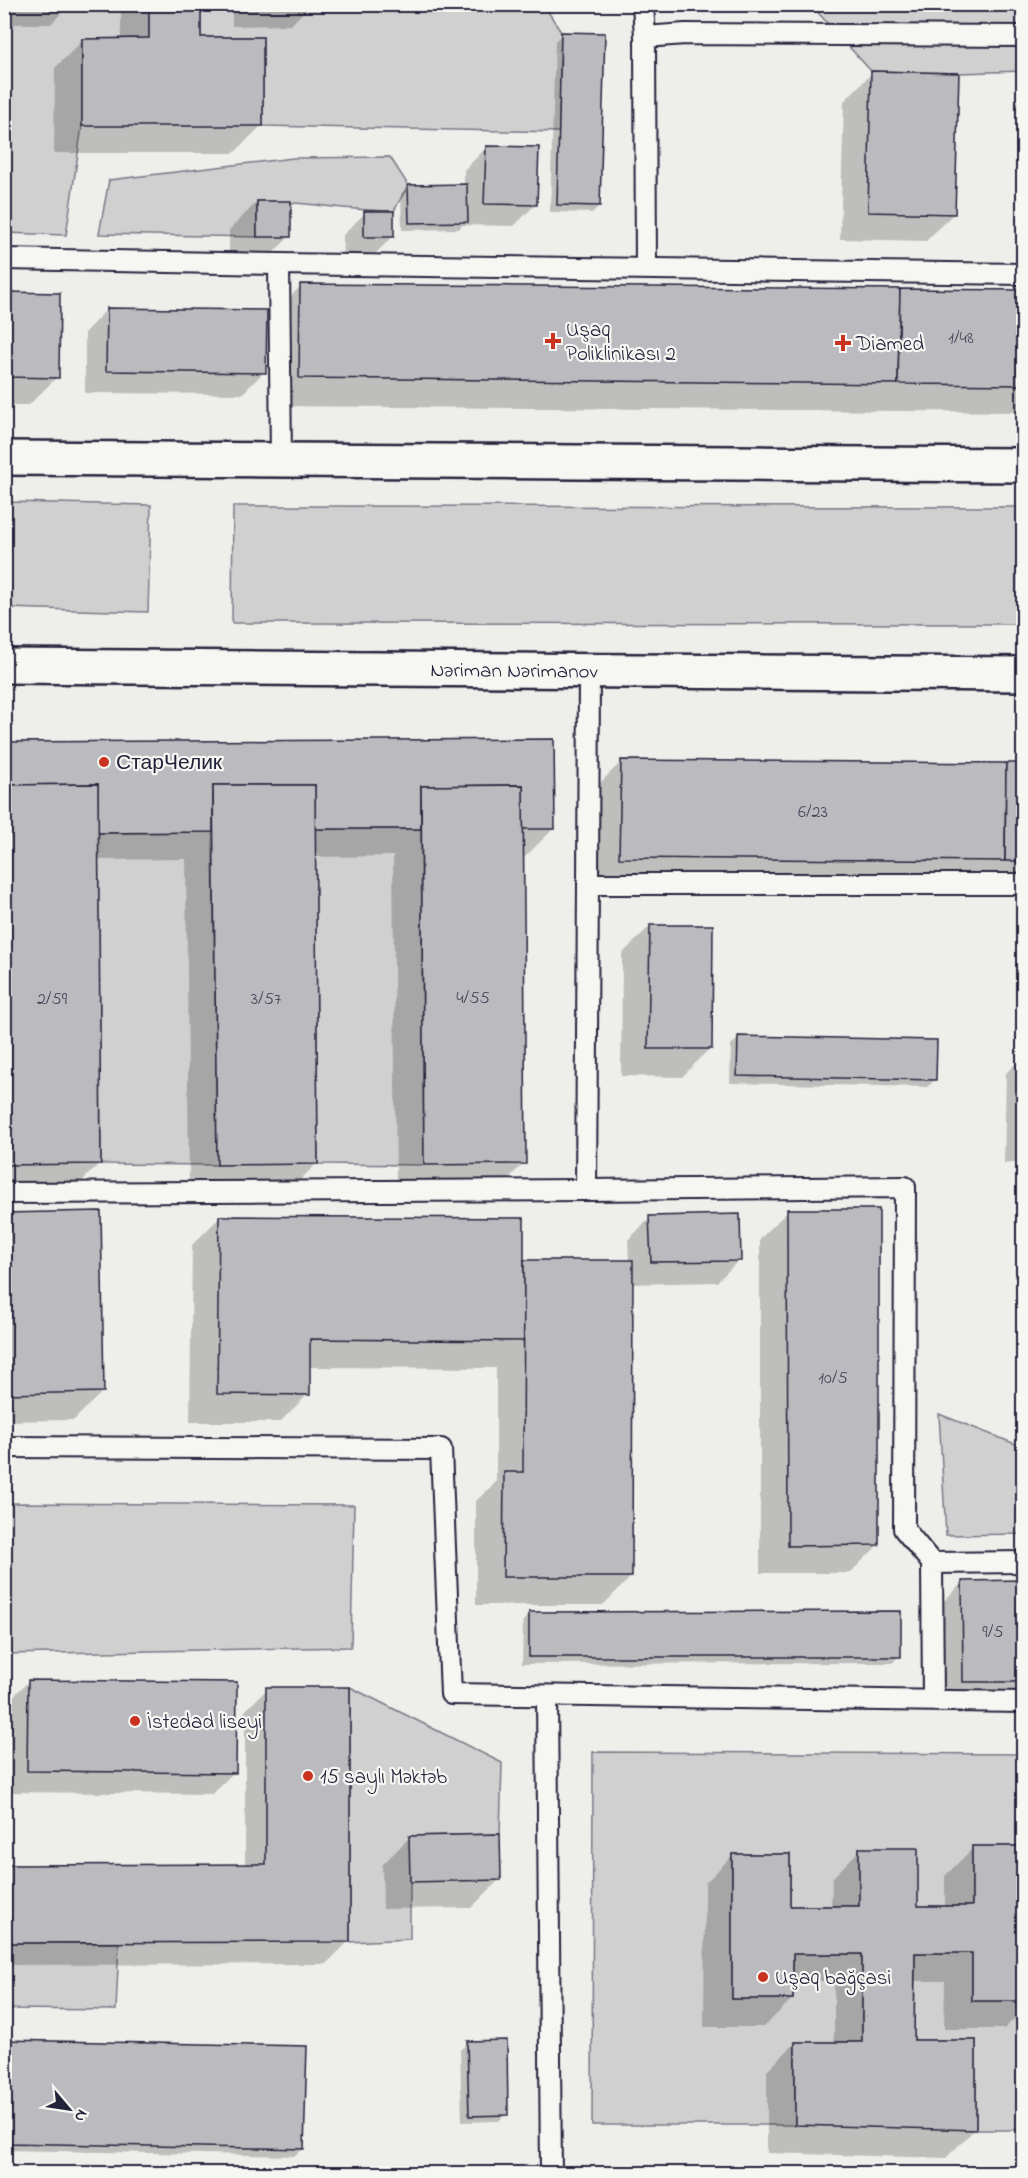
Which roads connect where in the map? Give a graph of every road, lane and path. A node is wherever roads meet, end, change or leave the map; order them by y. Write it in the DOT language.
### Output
graph roads {
  1 [pos="643,4"];
  2 [pos="1023,36"];
  3 [pos="645,37"];
  4 [pos="4,259"];
  5 [pos="279,264"];
  6 [pos="646,268"];
  7 [pos="1023,274"];
  8 [pos="4,458"];
  9 [pos="281,459"];
  10 [pos="1023,465"];
  11 [pos="4,666"];
  12 [pos="589,672"];
  13 [pos="1023,674"];
  14 [pos="588,884"];
  15 [pos="1023,884"];
  16 [pos="586,1190"];
  17 [pos="4,1193"];
  18 [pos="4,1447"];
  19 [pos="1023,1562"];
  20 [pos="932,1563"];
  21 [pos="547,1696"];
  22 [pos="933,1701"];
  23 [pos="1023,1702"];
  24 [pos="551,2174"];
  1 -- 3 [label="lane"];
  2 -- 3 [label="lane"];
  3 -- 6 [label="lane"];
  4 -- 5 [label="lane"];
  5 -- 6 [label="lane"];
  5 -- 9 [label="lane"];
  6 -- 7 [label="lane"];
  8 -- 9 [label="main road"];
  9 -- 10 [label="main road"];
  11 -- 12 [label="main road, Nəriman Nərimanov"];
  12 -- 13 [label="main road, Nəriman Nərimanov"];
  12 -- 14 [label="lane"];
  14 -- 15 [label="lane"];
  14 -- 16 [label="lane"];
  16 -- 17 [label="lane"];
  16 -- 20 [label="lane"];
  18 -- 21 [label="lane"];
  19 -- 20 [label="lane"];
  20 -- 22 [label="lane"];
  21 -- 22 [label="lane"];
  21 -- 24 [label="lane"];
  22 -- 23 [label="lane"];
}
